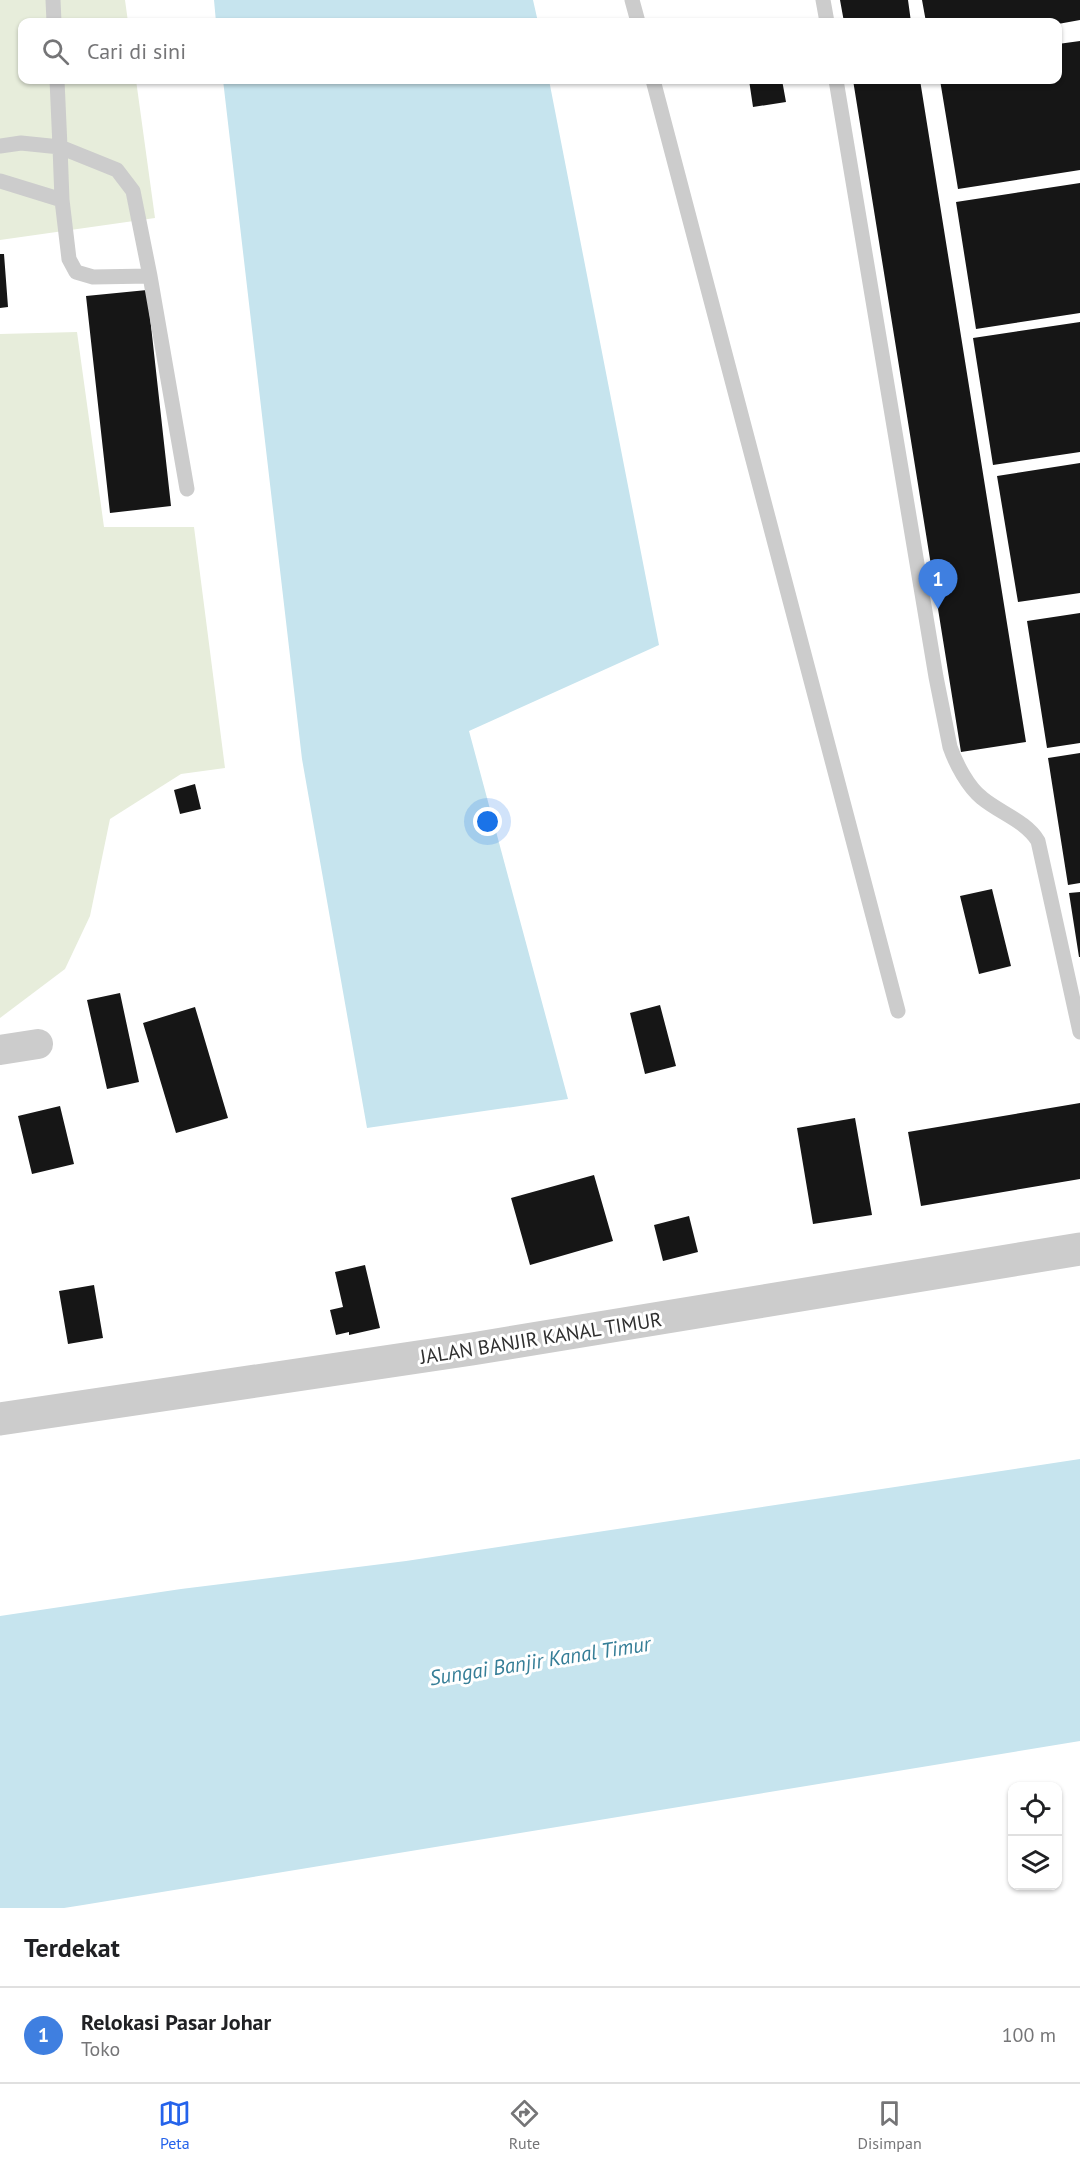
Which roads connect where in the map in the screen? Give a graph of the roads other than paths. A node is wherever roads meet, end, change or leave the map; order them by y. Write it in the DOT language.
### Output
graph roads {
  1 [pos="53,0"];
  2 [pos="632,0"];
  3 [pos="823,0"];
  4 [pos="54,18"];
  5 [pos="637,18"];
  6 [pos="826,18"];
  7 [pos="57,84"];
  8 [pos="654,84"];
  9 [pos="837,84"];
  10 [pos="0,146"];
  11 [pos="60,147"];
  12 [pos="0,181"];
  13 [pos="62,200"];
  14 [pos="150,276"];
  15 [pos="187,489"];
  16 [pos="898,1011"];
  17 [pos="1080,1032"];
  18 [pos="38,1044"];
  19 [pos="0,1050"];
  20 [pos="1080,1249"];
  21 [pos="0,1419"];
  1 -- 4 [label="lane"];
  2 -- 5 [label="lane"];
  3 -- 6 [label="lane"];
  7 -- 11 [label="lane"];
  8 -- 16 [label="lane"];
  9 -- 17 [label="lane"];
  10 -- 11 [label="lane"];
  11 -- 13 [label="lane"];
  11 -- 14 [label="lane"];
  12 -- 13 [label="lane"];
  13 -- 14 [label="lane"];
  14 -- 15 [label="lane"];
  18 -- 19 [label="street"];
  20 -- 21 [label="street, JALAN BANJIR KANAL TIMUR"];
}
